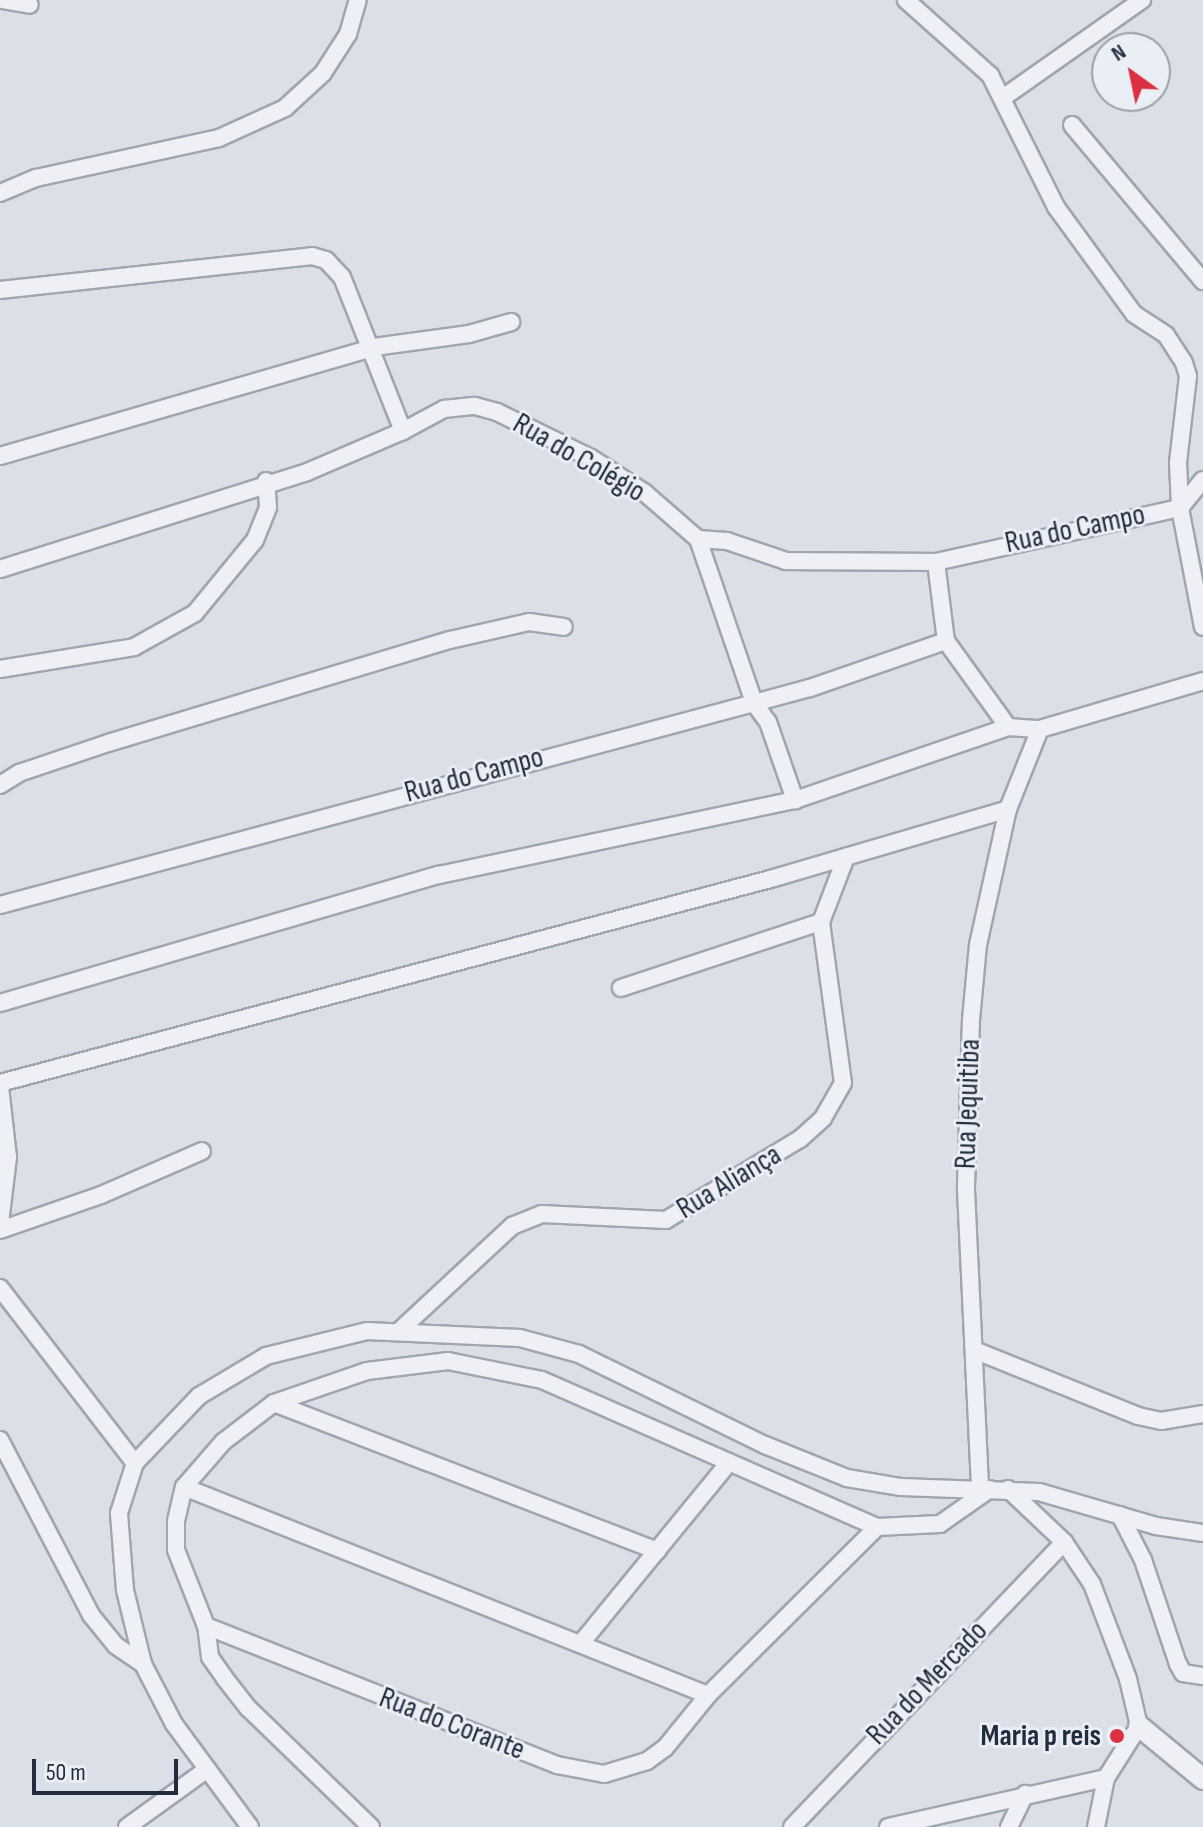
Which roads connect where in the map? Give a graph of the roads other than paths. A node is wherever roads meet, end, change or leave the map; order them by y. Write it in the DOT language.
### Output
graph roads {
  1 [pos="3,0"];
  2 [pos="358,0"];
  3 [pos="906,0"];
  4 [pos="1142,0"];
  5 [pos="30,5"];
  6 [pos="1004,97"];
  7 [pos="1072,125"];
  8 [pos="0,193"];
  9 [pos="1203,281"];
  10 [pos="0,290"];
  11 [pos="511,322"];
  12 [pos="374,347"];
  13 [pos="403,431"];
  14 [pos="0,456"];
  15 [pos="1203,480"];
  16 [pos="266,481"];
  17 [pos="1180,508"];
  18 [pos="698,539"];
  19 [pos="936,562"];
  20 [pos="0,569"];
  21 [pos="564,627"];
  22 [pos="1203,627"];
  23 [pos="946,641"];
  24 [pos="0,669"];
  25 [pos="1203,681"];
  26 [pos="754,703"];
  27 [pos="1008,727"];
  28 [pos="1040,729"];
  29 [pos="0,785"];
  30 [pos="795,800"];
  31 [pos="1008,809"];
  32 [pos="846,857"];
  33 [pos="0,905"];
  34 [pos="821,922"];
  35 [pos="621,988"];
  36 [pos="0,1003"];
  37 [pos="0,1085"];
  38 [pos="202,1151"];
  39 [pos="0,1223"];
  40 [pos="0,1230"];
  41 [pos="0,1288"];
  42 [pos="398,1332"];
  43 [pos="974,1350"];
  44 [pos="274,1403"];
  45 [pos="1203,1414"];
  46 [pos="0,1440"];
  47 [pos="135,1463"];
  48 [pos="727,1465"];
  49 [pos="184,1487"];
  50 [pos="985,1488"];
  51 [pos="1008,1489"];
  52 [pos="1120,1515"];
  53 [pos="877,1527"];
  54 [pos="1203,1533"];
  55 [pos="1064,1542"];
  56 [pos="657,1551"];
  57 [pos="206,1626"];
  58 [pos="582,1642"];
  59 [pos="143,1664"];
  60 [pos="1203,1676"];
  61 [pos="708,1695"];
  62 [pos="1139,1726"];
  63 [pos="206,1770"];
  64 [pos="1106,1778"];
  65 [pos="1203,1779"];
  66 [pos="1025,1794"];
  67 [pos="911,1825"];
  68 [pos="127,1827"];
  69 [pos="250,1827"];
  70 [pos="371,1827"];
  71 [pos="792,1827"];
  72 [pos="888,1827"];
  73 [pos="1009,1827"];
  74 [pos="1096,1827"];
  1 -- 5 [label="street"];
  2 -- 8 [label="street"];
  3 -- 6 [label="street"];
  4 -- 6 [label="street"];
  6 -- 17 [label="street"];
  7 -- 9 [label="street"];
  10 -- 12 [label="street"];
  11 -- 12 [label="street"];
  12 -- 13 [label="street"];
  12 -- 14 [label="street"];
  13 -- 16 [label="street, Rua do Colégio"];
  13 -- 18 [label="street, Rua do Colégio"];
  15 -- 17 [label="street, Rua do Campo"];
  16 -- 20 [label="street, Rua do Colégio"];
  16 -- 24 [label="street"];
  17 -- 19 [label="street, Rua do Campo"];
  17 -- 22 [label="street"];
  18 -- 19 [label="street"];
  18 -- 26 [label="street"];
  19 -- 23 [label="street"];
  21 -- 29 [label="street"];
  23 -- 26 [label="street, Rua do Campo"];
  23 -- 27 [label="street"];
  25 -- 28 [label="street"];
  26 -- 30 [label="street"];
  26 -- 33 [label="street, Rua do Campo"];
  27 -- 28 [label="street"];
  27 -- 30 [label="street"];
  28 -- 31 [label="street, Rua Jequitiba"];
  30 -- 36 [label="street"];
  31 -- 32 [label="street"];
  31 -- 43 [label="street, Rua Jequitiba"];
  32 -- 34 [label="street, Rua Aliança"];
  32 -- 37 [label="street"];
  34 -- 35 [label="street"];
  34 -- 42 [label="street, Rua Aliança"];
  37 -- 39 [label="street"];
  38 -- 40 [label="street"];
  41 -- 47 [label="street"];
  42 -- 47 [label="street"];
  42 -- 50 [label="street"];
  43 -- 45 [label="street"];
  43 -- 50 [label="street, Rua Jequitiba"];
  44 -- 48 [label="street"];
  44 -- 49 [label="street"];
  44 -- 56 [label="street"];
  46 -- 59 [label="street"];
  47 -- 59 [label="street"];
  48 -- 53 [label="street"];
  48 -- 56 [label="street"];
  49 -- 57 [label="street"];
  49 -- 58 [label="street"];
  50 -- 51 [label="street"];
  50 -- 53 [label="street"];
  51 -- 52 [label="street"];
  51 -- 55 [label="street"];
  52 -- 54 [label="street"];
  52 -- 60 [label="street"];
  53 -- 61 [label="street, Rua do Corante"];
  55 -- 62 [label="street"];
  55 -- 71 [label="street, Rua do Mercado"];
  56 -- 58 [label="street"];
  57 -- 61 [label="street, Rua do Corante"];
  57 -- 70 [label="street"];
  58 -- 61 [label="street"];
  59 -- 63 [label="street"];
  62 -- 64 [label="street"];
  62 -- 65 [label="street"];
  63 -- 68 [label="street"];
  63 -- 69 [label="street"];
  64 -- 66 [label="street"];
  64 -- 74 [label="street"];
  66 -- 67 [label="street"];
  66 -- 73 [label="street"];
  67 -- 72 [label="street"];
}
